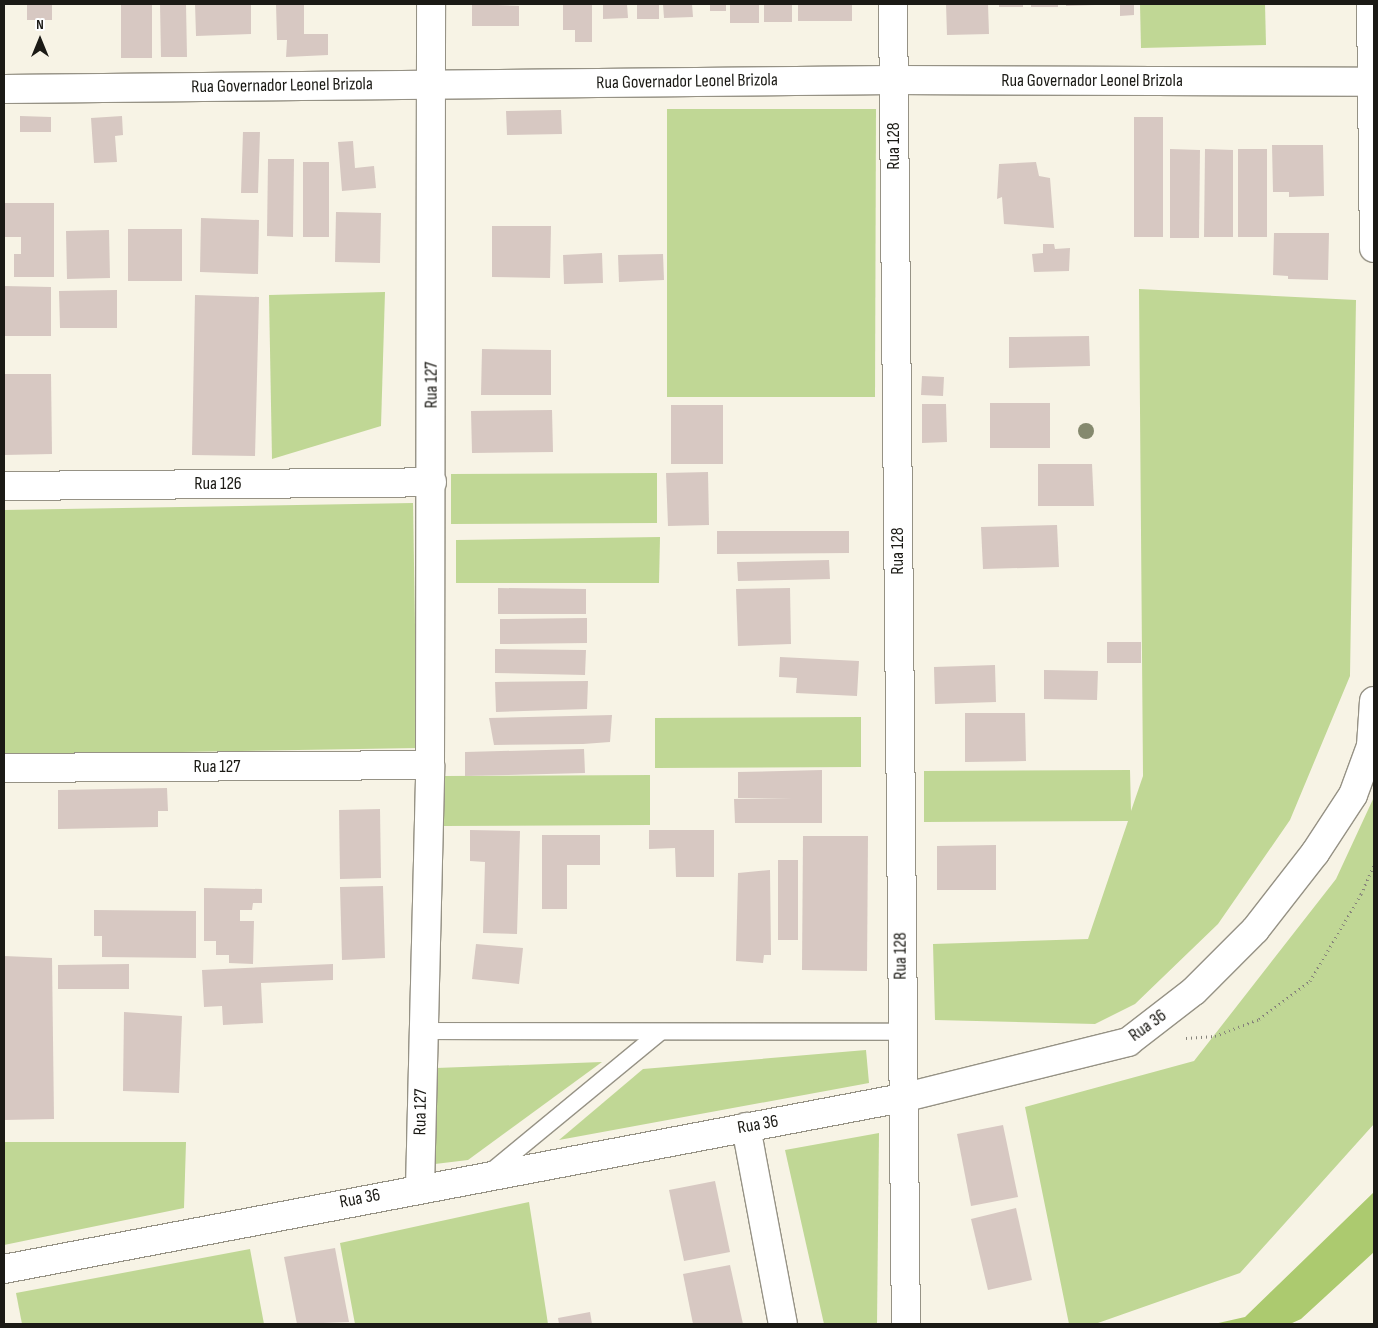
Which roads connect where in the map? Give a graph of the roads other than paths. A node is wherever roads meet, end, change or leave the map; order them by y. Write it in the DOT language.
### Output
graph roads {
  1 [pos="431,4"];
  2 [pos="893,4"];
  3 [pos="1371,4"];
  4 [pos="894,80"];
  5 [pos="1371,82"];
  6 [pos="433,84"];
  7 [pos="4,88"];
  8 [pos="1374,248"];
  9 [pos="432,482"];
  10 [pos="4,486"];
  11 [pos="1374,701"];
  12 [pos="430,765"];
  13 [pos="4,768"];
  14 [pos="423,1031"];
  15 [pos="901,1032"];
  16 [pos="659,1033"];
  17 [pos="902,1098"];
  18 [pos="746,1127"];
  19 [pos="486,1175"];
  20 [pos="420,1188"];
  21 [pos="4,1269"];
  22 [pos="783,1324"];
  23 [pos="906,1324"];
  1 -- 6 [label="street, Rua 127"];
  2 -- 4 [label="street, Rua 128"];
  3 -- 5 [label="street"];
  4 -- 5 [label="street, Rua Governador Leonel Brizola"];
  4 -- 6 [label="street, Rua Governador Leonel Brizola"];
  4 -- 15 [label="street, Rua 128"];
  5 -- 8 [label="street"];
  6 -- 7 [label="street, Rua Governador Leonel Brizola"];
  6 -- 9 [label="street, Rua 127"];
  9 -- 10 [label="street, Rua 126"];
  9 -- 12 [label="street, Rua 127"];
  11 -- 17 [label="street, Rua 36"];
  12 -- 13 [label="street, Rua 127"];
  12 -- 14 [label="street, Rua 127"];
  14 -- 16 [label="lane"];
  14 -- 20 [label="street, Rua 127"];
  15 -- 16 [label="lane"];
  15 -- 17 [label="street, Rua 128"];
  16 -- 19 [label="lane"];
  17 -- 18 [label="street, Rua 36"];
  17 -- 23 [label="street, Rua 128"];
  18 -- 19 [label="street, Rua 36"];
  18 -- 22 [label="street"];
  19 -- 20 [label="street, Rua 36"];
  20 -- 21 [label="street, Rua 36"];
}
